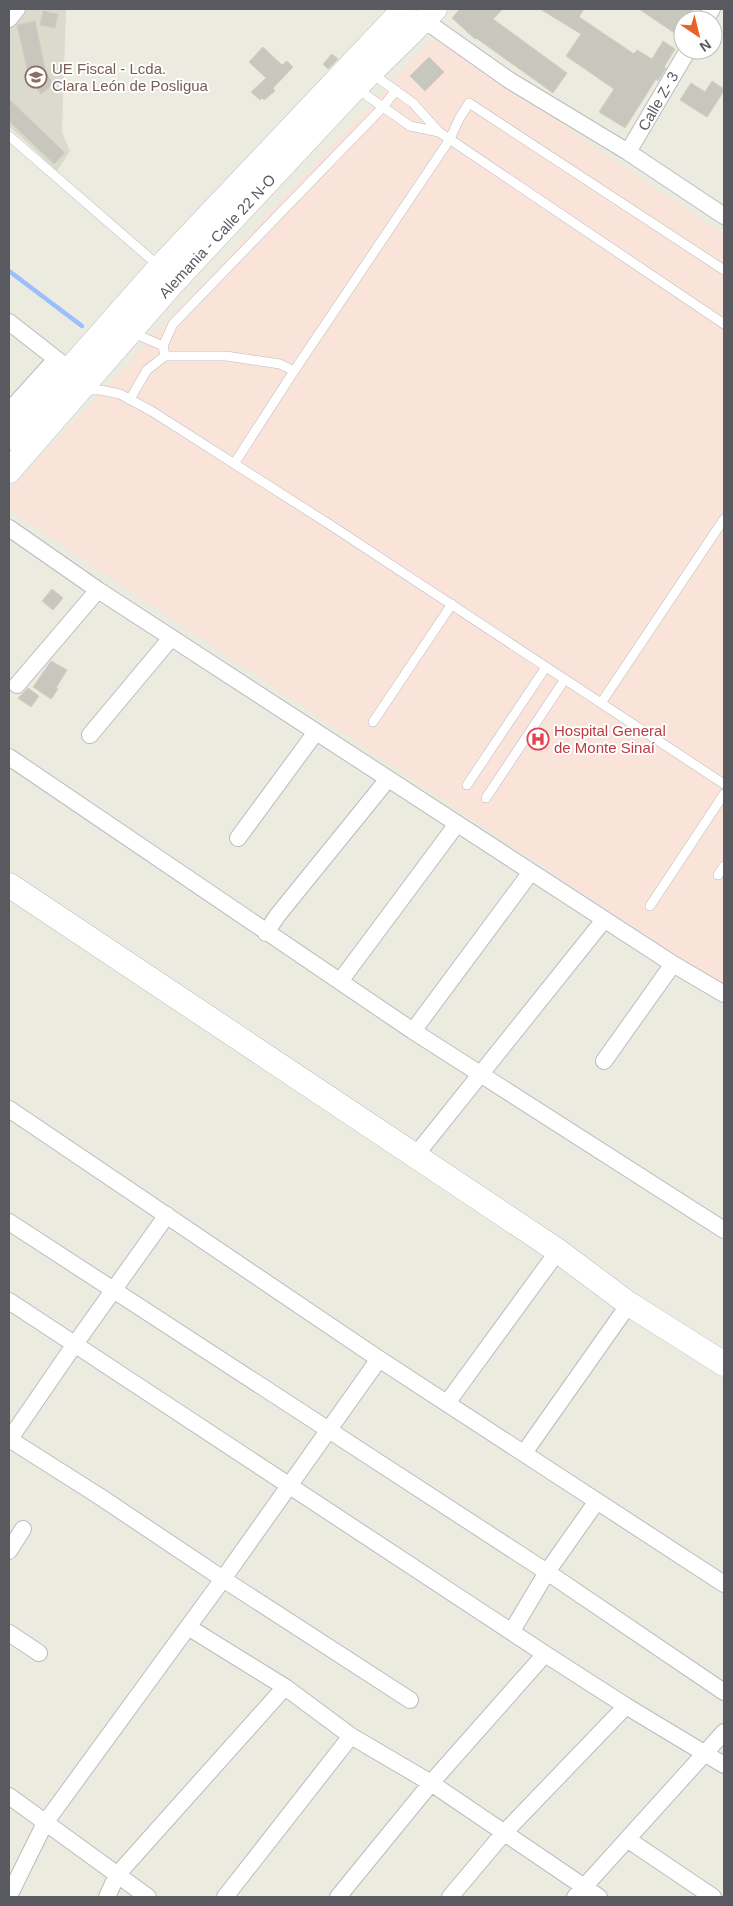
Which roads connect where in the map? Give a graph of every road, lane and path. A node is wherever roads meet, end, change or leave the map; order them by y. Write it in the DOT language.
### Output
graph roads {
  1 [pos="17,9"];
  2 [pos="421,13"];
  3 [pos="9,19"];
  4 [pos="682,60"];
  5 [pos="363,80"];
  6 [pos="396,90"];
  7 [pos="383,106"];
  8 [pos="440,132"];
  9 [pos="9,136"];
  10 [pos="450,139"];
  11 [pos="628,152"];
  12 [pos="724,215"];
  13 [pos="160,267"];
  14 [pos="724,270"];
  15 [pos="9,322"];
  16 [pos="724,324"];
  17 [pos="129,332"];
  18 [pos="163,346"];
  19 [pos="165,356"];
  20 [pos="62,364"];
  21 [pos="294,371"];
  22 [pos="79,390"];
  23 [pos="130,399"];
  24 [pos="9,412"];
  25 [pos="9,438"];
  26 [pos="234,464"];
  27 [pos="9,471"];
  28 [pos="724,519"];
  29 [pos="9,528"];
  30 [pos="98,590"];
  31 [pos="452,604"];
  32 [pos="172,638"];
  33 [pos="546,667"];
  34 [pos="565,679"];
  35 [pos="16,684"];
  36 [pos="601,703"];
  37 [pos="373,722"];
  38 [pos="316,732"];
  39 [pos="90,735"];
  40 [pos="9,757"];
  41 [pos="388,779"];
  42 [pos="724,784"];
  43 [pos="467,785"];
  44 [pos="724,794"];
  45 [pos="486,798"];
  46 [pos="457,824"];
  47 [pos="238,838"];
  48 [pos="724,866"];
  49 [pos="531,872"];
  50 [pos="718,875"];
  51 [pos="9,885"];
  52 [pos="650,906"];
  53 [pos="604,920"];
  54 [pos="266,933"];
  55 [pos="673,964"];
  56 [pos="340,980"];
  57 [pos="724,994"];
  58 [pos="414,1030"];
  59 [pos="604,1061"];
  60 [pos="480,1074"];
  61 [pos="9,1109"];
  62 [pos="415,1156"];
  63 [pos="166,1216"];
  64 [pos="9,1222"];
  65 [pos="724,1230"];
  66 [pos="558,1251"];
  67 [pos="113,1290"];
  68 [pos="9,1300"];
  69 [pos="630,1304"];
  70 [pos="75,1344"];
  71 [pos="379,1359"];
  72 [pos="724,1364"];
  73 [pos="447,1402"];
  74 [pos="329,1431"];
  75 [pos="9,1439"];
  76 [pos="524,1453"];
  77 [pos="290,1484"];
  78 [pos="597,1501"];
  79 [pos="23,1529"];
  80 [pos="9,1551"];
  81 [pos="547,1572"];
  82 [pos="223,1579"];
  83 [pos="724,1584"];
  84 [pos="188,1627"];
  85 [pos="512,1632"];
  86 [pos="9,1633"];
  87 [pos="39,1653"];
  88 [pos="545,1654"];
  89 [pos="285,1687"];
  90 [pos="724,1692"];
  91 [pos="410,1700"];
  92 [pos="626,1706"];
  93 [pos="724,1732"];
  94 [pos="351,1736"];
  95 [pos="706,1753"];
  96 [pos="724,1765"];
  97 [pos="430,1783"];
  98 [pos="9,1796"];
  99 [pos="45,1823"];
  100 [pos="503,1834"];
  101 [pos="627,1839"];
  102 [pos="117,1876"];
  103 [pos="579,1892"];
  104 [pos="9,1896"];
  105 [pos="108,1897"];
  106 [pos="148,1897"];
  107 [pos="225,1897"];
  108 [pos="338,1897"];
  109 [pos="450,1897"];
  110 [pos="599,1897"];
  111 [pos="713,1897"];
  1 -- 3 [label="street"];
  2 -- 5 [label="street, Alemania - Calle 22 N-O"];
  2 -- 11 [label="street"];
  2 -- 13 [label="street, Alemania - Calle 22 N-O"];
  4 -- 11 [label="street, Calle Z- 3"];
  5 -- 6 [label="lane"];
  5 -- 7 [label="lane"];
  5 -- 17 [label="street, Alemania - Calle 22 N-O"];
  6 -- 7 [label="lane"];
  6 -- 8 [label="lane"];
  7 -- 8 [label="lane"];
  7 -- 18 [label="lane"];
  8 -- 10 [label="lane"];
  9 -- 13 [label="lane"];
  10 -- 14 [label="lane"];
  10 -- 16 [label="lane"];
  10 -- 21 [label="lane"];
  11 -- 12 [label="street"];
  13 -- 20 [label="street, Alemania - Calle 22 N-O"];
  15 -- 20 [label="street"];
  17 -- 18 [label="lane"];
  17 -- 22 [label="street, Alemania - Calle 22 N-O"];
  18 -- 19 [label="lane"];
  19 -- 21 [label="lane"];
  19 -- 23 [label="lane"];
  20 -- 24 [label="street"];
  20 -- 25 [label="street, Alemania - Calle 22 N-O"];
  21 -- 26 [label="lane"];
  22 -- 23 [label="lane"];
  22 -- 27 [label="street, Alemania - Calle 22 N-O"];
  23 -- 26 [label="lane"];
  26 -- 31 [label="lane"];
  28 -- 36 [label="lane"];
  29 -- 30 [label="street"];
  30 -- 32 [label="street"];
  30 -- 35 [label="street"];
  31 -- 33 [label="lane"];
  31 -- 37 [label="lane"];
  32 -- 38 [label="street"];
  32 -- 39 [label="street"];
  33 -- 34 [label="lane"];
  33 -- 43 [label="lane"];
  34 -- 36 [label="lane"];
  34 -- 45 [label="lane"];
  36 -- 42 [label="lane"];
  38 -- 41 [label="street"];
  38 -- 47 [label="street"];
  40 -- 54 [label="street"];
  41 -- 46 [label="street"];
  41 -- 54 [label="street"];
  44 -- 52 [label="lane"];
  46 -- 49 [label="street"];
  46 -- 56 [label="street"];
  48 -- 50 [label="lane"];
  49 -- 53 [label="street"];
  49 -- 58 [label="street"];
  51 -- 62 [label="street"];
  53 -- 55 [label="street"];
  53 -- 60 [label="street"];
  54 -- 56 [label="street"];
  55 -- 57 [label="street"];
  55 -- 59 [label="street"];
  56 -- 58 [label="street"];
  58 -- 60 [label="street"];
  60 -- 62 [label="street"];
  60 -- 65 [label="street"];
  61 -- 63 [label="street"];
  62 -- 66 [label="street"];
  63 -- 67 [label="street"];
  63 -- 71 [label="street"];
  64 -- 67 [label="street"];
  66 -- 69 [label="street"];
  66 -- 73 [label="street"];
  67 -- 70 [label="street"];
  67 -- 74 [label="street"];
  68 -- 70 [label="street"];
  69 -- 72 [label="street"];
  69 -- 76 [label="street"];
  70 -- 75 [label="street"];
  70 -- 77 [label="street"];
  71 -- 73 [label="street"];
  71 -- 74 [label="street"];
  73 -- 76 [label="street"];
  74 -- 77 [label="street"];
  74 -- 81 [label="street"];
  75 -- 82 [label="street"];
  76 -- 78 [label="street"];
  77 -- 82 [label="street"];
  77 -- 85 [label="street"];
  78 -- 81 [label="street"];
  78 -- 83 [label="street"];
  79 -- 80 [label="street"];
  81 -- 85 [label="street"];
  81 -- 90 [label="street"];
  82 -- 84 [label="street"];
  82 -- 91 [label="street"];
  84 -- 89 [label="street"];
  84 -- 99 [label="street"];
  85 -- 88 [label="street"];
  86 -- 87 [label="street"];
  88 -- 92 [label="street"];
  88 -- 97 [label="street"];
  89 -- 94 [label="street"];
  89 -- 102 [label="street"];
  92 -- 95 [label="street"];
  92 -- 100 [label="street"];
  93 -- 95 [label="street"];
  94 -- 97 [label="street"];
  94 -- 107 [label="street"];
  95 -- 96 [label="street"];
  95 -- 101 [label="street"];
  97 -- 100 [label="street"];
  97 -- 108 [label="street"];
  98 -- 99 [label="street"];
  99 -- 102 [label="street"];
  99 -- 104 [label="street"];
  100 -- 103 [label="street"];
  100 -- 109 [label="street"];
  101 -- 103 [label="street"];
  101 -- 111 [label="street"];
  102 -- 105 [label="street"];
  102 -- 106 [label="street"];
  103 -- 110 [label="street"];
}
